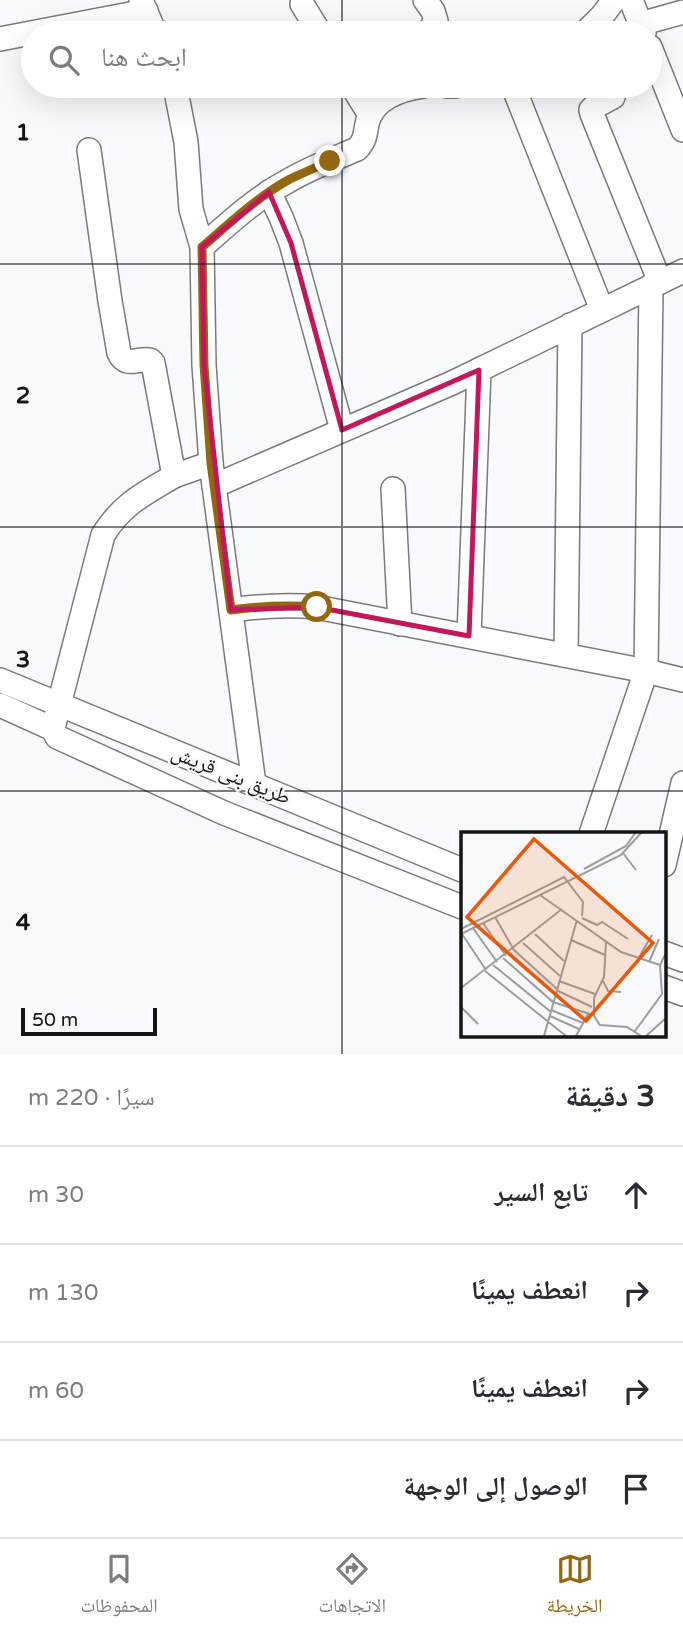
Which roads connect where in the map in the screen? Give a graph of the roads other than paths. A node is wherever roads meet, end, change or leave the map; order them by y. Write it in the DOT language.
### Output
graph roads {
  1 [pos="425,0"];
  2 [pos="614,0"];
  3 [pos="631,0"];
  4 [pos="302,4"];
  5 [pos="143,6"];
  6 [pos="683,12"];
  7 [pos="78,21"];
  8 [pos="313,21"];
  9 [pos="436,21"];
  10 [pos="598,21"];
  11 [pos="639,21"];
  12 [pos="660,21"];
  13 [pos="21,34"];
  14 [pos="0,39"];
  15 [pos="662,77"];
  16 [pos="177,98"];
  17 [pos="359,98"];
  18 [pos="386,98"];
  19 [pos="518,98"];
  20 [pos="611,98"];
  21 [pos="370,115"];
  22 [pos="683,130"];
  23 [pos="89,150"];
  24 [pos="269,192"];
  25 [pos="202,247"];
  26 [pos="683,271"];
  27 [pos="655,284"];
  28 [pos="602,310"];
  29 [pos="570,325"];
  30 [pos="479,370"];
  31 [pos="342,430"];
  32 [pos="211,463"];
  33 [pos="174,476"];
  34 [pos="214,486"];
  35 [pos="393,489"];
  36 [pos="231,610"];
  37 [pos="400,624"];
  38 [pos="469,636"];
  39 [pos="566,655"];
  40 [pos="646,671"];
  41 [pos="0,680"];
  42 [pos="683,680"];
  43 [pos="0,705"];
  44 [pos="55,718"];
  45 [pos="683,783"];
  46 [pos="254,784"];
  47 [pos="592,832"];
  48 [pos="666,855"];
  49 [pos="461,869"];
  50 [pos="461,906"];
  51 [pos="666,954"];
  52 [pos="683,960"];
  53 [pos="666,988"];
  54 [pos="683,994"];
  1 -- 9 [label="street"];
  2 -- 10 [label="street"];
  3 -- 11 [label="street"];
  4 -- 8 [label="street"];
  5 -- 7 [label="street"];
  6 -- 12 [label="street"];
  13 -- 14 [label="street"];
  15 -- 22 [label="street"];
  16 -- 25 [label="street"];
  17 -- 21 [label="street"];
  18 -- 21 [label="street"];
  19 -- 28 [label="street"];
  20 -- 27 [label="street"];
  21 -- 24 [label="street"];
  23 -- 33 [label="street"];
  24 -- 25 [label="street"];
  24 -- 31 [label="street"];
  25 -- 32 [label="street"];
  26 -- 27 [label="street"];
  27 -- 28 [label="street"];
  27 -- 40 [label="street"];
  28 -- 29 [label="street"];
  29 -- 30 [label="street"];
  29 -- 39 [label="street"];
  30 -- 31 [label="street"];
  30 -- 38 [label="street"];
  31 -- 34 [label="street"];
  32 -- 33 [label="street"];
  32 -- 34 [label="street"];
  33 -- 44 [label="street"];
  34 -- 36 [label="street"];
  35 -- 37 [label="street"];
  36 -- 37 [label="street"];
  36 -- 46 [label="street"];
  37 -- 38 [label="street"];
  38 -- 39 [label="street"];
  39 -- 40 [label="street"];
  40 -- 42 [label="street"];
  40 -- 47 [label="street"];
  41 -- 44 [label="street, طريق بنى قريش"];
  43 -- 44 [label="street"];
  44 -- 46 [label="street, طريق بنى قريش"];
  44 -- 50 [label="street, طريق بنى قريش"];
  45 -- 48 [label="street"];
  46 -- 49 [label="street, طريق بنى قريش"];
  51 -- 52 [label="street"];
  53 -- 54 [label="street"];
}
